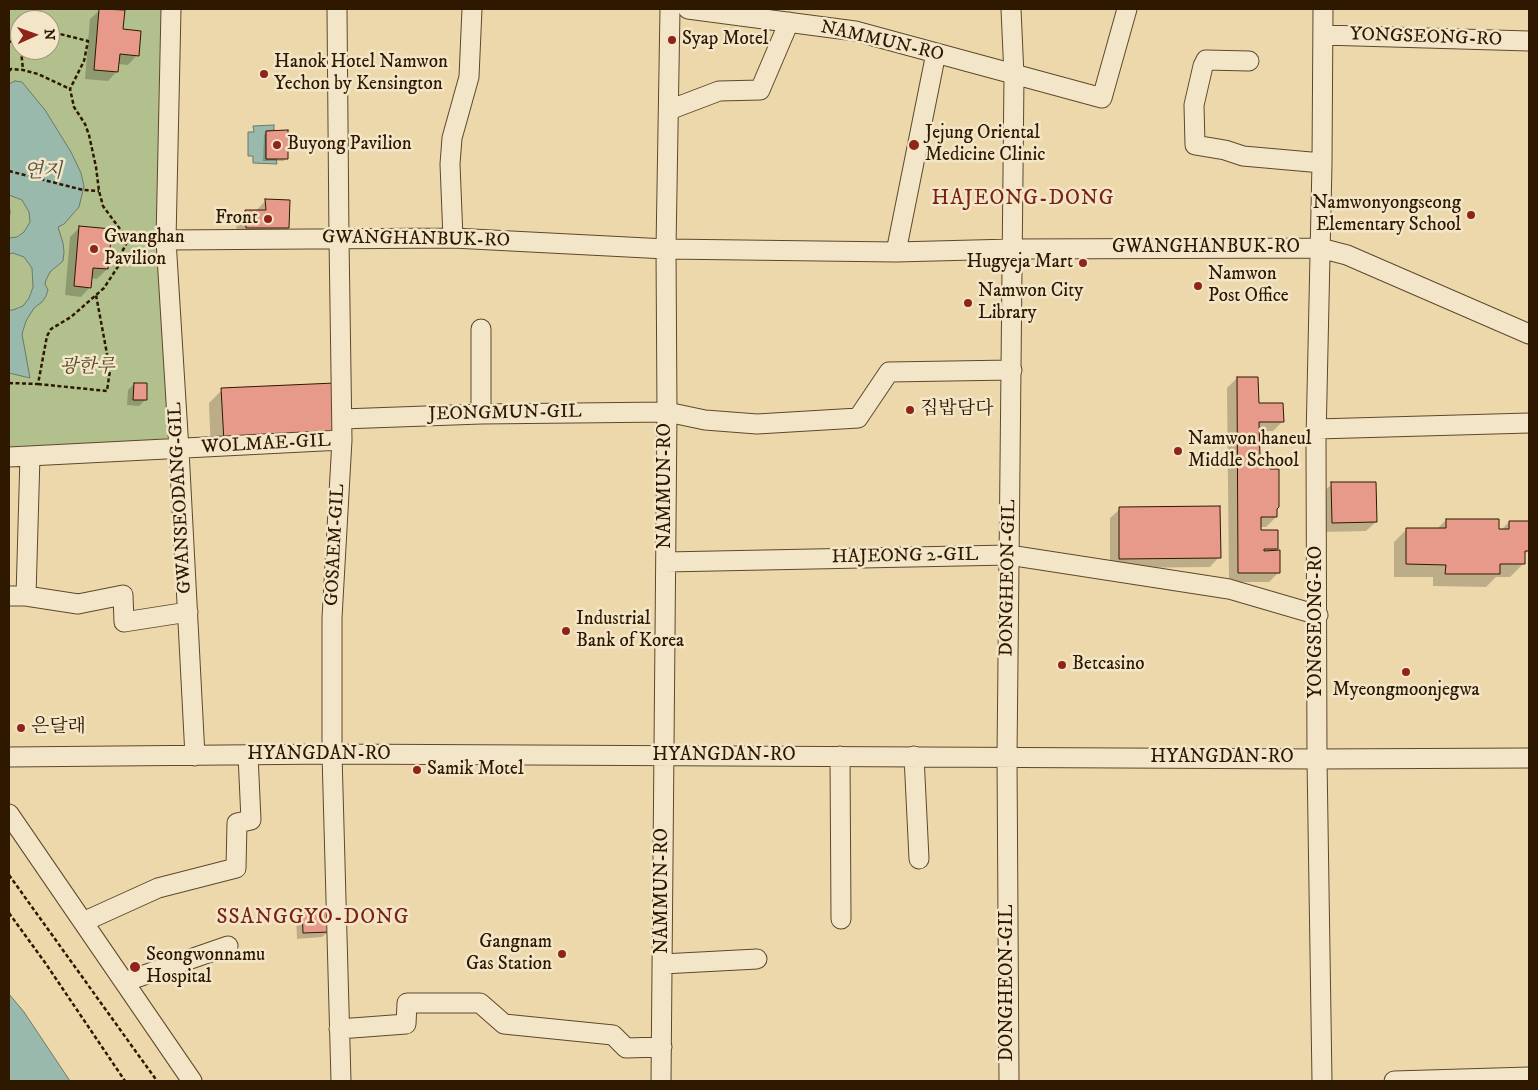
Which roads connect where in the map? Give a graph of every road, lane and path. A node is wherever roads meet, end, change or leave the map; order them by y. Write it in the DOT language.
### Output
graph roads {
  1 [pos="171,9"];
  2 [pos="337,9"];
  3 [pos="472,9"];
  4 [pos="670,9"];
  5 [pos="688,9"];
  6 [pos="1011,9"];
  7 [pos="1127,9"];
  8 [pos="1323,9"];
  9 [pos="788,22"];
  10 [pos="60,34"];
  11 [pos="1322,35"];
  12 [pos="1529,41"];
  13 [pos="936,53"];
  14 [pos="22,60"];
  15 [pos="1249,61"];
  16 [pos="23,70"];
  17 [pos="9,71"];
  18 [pos="1014,76"];
  19 [pos="70,89"];
  20 [pos="670,110"];
  21 [pos="1322,163"];
  22 [pos="9,171"];
  23 [pos="99,191"];
  24 [pos="453,238"];
  25 [pos="339,239"];
  26 [pos="128,240"];
  27 [pos="166,240"];
  28 [pos="1320,248"];
  29 [pos="666,249"];
  30 [pos="1012,249"];
  31 [pos="896,252"];
  32 [pos="96,295"];
  33 [pos="482,329"];
  34 [pos="1529,334"];
  35 [pos="1012,370"];
  36 [pos="9,382"];
  37 [pos="38,384"];
  38 [pos="667,412"];
  39 [pos="481,414"];
  40 [pos="342,419"];
  41 [pos="1529,423"];
  42 [pos="1317,429"];
  43 [pos="342,440"];
  44 [pos="179,450"];
  45 [pos="30,456"];
  46 [pos="9,457"];
  47 [pos="1009,555"];
  48 [pos="666,562"];
  49 [pos="17,596"];
  50 [pos="188,612"];
  51 [pos="1318,615"];
  52 [pos="332,754"];
  53 [pos="248,755"];
  54 [pos="195,756"];
  55 [pos="664,756"];
  56 [pos="840,756"];
  57 [pos="914,756"];
  58 [pos="1007,756"];
  59 [pos="9,757"];
  60 [pos="1317,758"];
  61 [pos="1529,758"];
  62 [pos="9,814"];
  63 [pos="919,859"];
  64 [pos="9,875"];
  65 [pos="9,913"];
  66 [pos="841,920"];
  67 [pos="83,922"];
  68 [pos="228,946"];
  69 [pos="757,959"];
  70 [pos="662,964"];
  71 [pos="124,982"];
  72 [pos="339,1029"];
  73 [pos="662,1047"];
  74 [pos="1529,1077"];
  75 [pos="125,1081"];
  76 [pos="157,1081"];
  77 [pos="192,1081"];
  78 [pos="341,1081"];
  79 [pos="661,1081"];
  80 [pos="1008,1081"];
  81 [pos="1322,1081"];
  82 [pos="1394,1081"];
  1 -- 27 [label="street"];
  2 -- 25 [label="street, GOSAEM-GIL"];
  3 -- 24 [label="street"];
  4 -- 20 [label="street, NAMMUN-RO"];
  5 -- 9 [label="street, NAMMUN-RO"];
  6 -- 18 [label="street, DONGHEON-GIL"];
  7 -- 18 [label="street"];
  8 -- 11 [label="street, YONGSEONG-RO"];
  9 -- 13 [label="street, NAMMUN-RO"];
  9 -- 20 [label="street"];
  10 -- 19 [label="path"];
  11 -- 12 [label="street, YONGSEONG-RO"];
  11 -- 21 [label="street, YONGSEONG-RO"];
  13 -- 18 [label="street, NAMMUN-RO"];
  13 -- 31 [label="street"];
  14 -- 16 [label="path"];
  15 -- 21 [label="street"];
  16 -- 17 [label="path"];
  16 -- 19 [label="path"];
  18 -- 30 [label="street, DONGHEON-GIL"];
  19 -- 23 [label="path"];
  20 -- 29 [label="street, NAMMUN-RO"];
  21 -- 28 [label="street, YONGSEONG-RO"];
  22 -- 23 [label="path"];
  23 -- 26 [label="path"];
  24 -- 25 [label="street, GWANGHANBUK-RO"];
  24 -- 29 [label="street, GWANGHANBUK-RO"];
  25 -- 27 [label="street, GWANGHANBUK-RO"];
  25 -- 40 [label="street, GOSAEM-GIL"];
  26 -- 27 [label="path"];
  26 -- 32 [label="path"];
  27 -- 44 [label="street, GWANSEODANG-GIL"];
  28 -- 30 [label="street, GWANGHANBUK-RO"];
  28 -- 34 [label="street, GWANGHANBUK-RO"];
  28 -- 42 [label="street, YONGSEONG-RO"];
  29 -- 31 [label="street, GWANGHANBUK-RO"];
  29 -- 38 [label="street, NAMMUN-RO"];
  30 -- 31 [label="street, GWANGHANBUK-RO"];
  30 -- 35 [label="street, DONGHEON-GIL"];
  32 -- 37 [label="path"];
  32 -- 37 [label="path"];
  33 -- 39 [label="street"];
  35 -- 38 [label="street, JEONGMUN-GIL"];
  35 -- 47 [label="street, DONGHEON-GIL"];
  36 -- 37 [label="path"];
  38 -- 39 [label="street, JEONGMUN-GIL"];
  38 -- 48 [label="street, NAMMUN-RO"];
  39 -- 40 [label="street, JEONGMUN-GIL"];
  40 -- 43 [label="street, GOSAEM-GIL"];
  41 -- 42 [label="street"];
  42 -- 51 [label="street, YONGSEONG-RO"];
  43 -- 44 [label="street, WOLMAE-GIL"];
  43 -- 52 [label="street, GOSAEM-GIL"];
  44 -- 45 [label="street, WOLMAE-GIL"];
  44 -- 50 [label="street, GWANSEODANG-GIL"];
  45 -- 46 [label="street, WOLMAE-GIL"];
  45 -- 49 [label="street"];
  47 -- 48 [label="street, HAJEONG 2-GIL"];
  47 -- 51 [label="street, HAJEONG 2-GIL"];
  47 -- 58 [label="street, DONGHEON-GIL"];
  48 -- 55 [label="street, NAMMUN-RO"];
  49 -- 50 [label="street"];
  50 -- 54 [label="street, GWANSEODANG-GIL"];
  51 -- 60 [label="street, YONGSEONG-RO"];
  52 -- 53 [label="street, HYANGDAN-RO"];
  52 -- 55 [label="street, HYANGDAN-RO"];
  52 -- 72 [label="street, GOSAEM-GIL"];
  53 -- 54 [label="street, HYANGDAN-RO"];
  53 -- 67 [label="street"];
  54 -- 59 [label="street, HYANGDAN-RO"];
  55 -- 56 [label="street, HYANGDAN-RO"];
  55 -- 70 [label="street, NAMMUN-RO"];
  56 -- 57 [label="street, HYANGDAN-RO"];
  56 -- 66 [label="street"];
  57 -- 58 [label="street, HYANGDAN-RO"];
  57 -- 63 [label="street"];
  58 -- 60 [label="street, HYANGDAN-RO"];
  58 -- 80 [label="street, DONGHEON-GIL"];
  60 -- 61 [label="street, HYANGDAN-RO"];
  60 -- 81 [label="street, YONGSEONG-RO"];
  62 -- 67 [label="street"];
  64 -- 76 [label="path"];
  65 -- 75 [label="path"];
  67 -- 71 [label="street"];
  68 -- 71 [label="street"];
  69 -- 70 [label="street, NAMMUN-RO"];
  70 -- 73 [label="street, NAMMUN-RO"];
  71 -- 77 [label="street"];
  72 -- 73 [label="street"];
  72 -- 78 [label="street, GOSAEM-GIL"];
  73 -- 79 [label="street, NAMMUN-RO"];
  74 -- 82 [label="street"];
}
